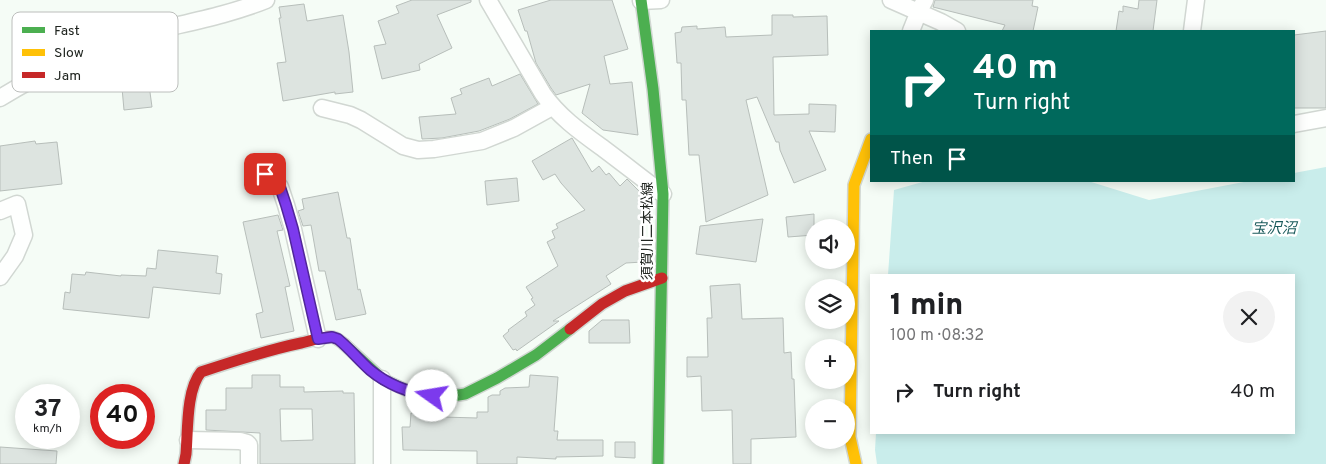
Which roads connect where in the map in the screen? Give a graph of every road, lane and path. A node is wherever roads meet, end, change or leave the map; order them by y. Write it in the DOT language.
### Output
graph roads {
  1 [pos="266,0"];
  2 [pos="488,0"];
  3 [pos="661,0"];
  4 [pos="891,0"];
  5 [pos="1196,0"];
  6 [pos="641,1"];
  7 [pos="922,6"];
  8 [pos="178,26"];
  9 [pos="912,30"];
  10 [pos="954,30"];
  11 [pos="1192,30"];
  12 [pos="12,92"];
  13 [pos="0,98"];
  14 [pos="552,107"];
  15 [pos="322,108"];
  16 [pos="1326,118"];
  17 [pos="1295,124"];
  18 [pos="870,142"];
  19 [pos="265,174"];
  20 [pos="663,194"];
  21 [pos="0,211"];
  22 [pos="0,277"];
  23 [pos="662,278"];
  24 [pos="318,339"];
  25 [pos="382,379"];
  26 [pos="188,440"];
  27 [pos="184,464"];
  28 [pos="249,464"];
  29 [pos="382,464"];
  30 [pos="658,464"];
  31 [pos="856,464"];
  1 -- 8 [label="street"];
  2 -- 14 [label="street"];
  3 -- 6 [label="street"];
  4 -- 7 [label="street"];
  5 -- 11 [label="street"];
  6 -- 20 [label="street, 須賀川二本松線"];
  7 -- 9 [label="street"];
  7 -- 10 [label="street"];
  12 -- 13 [label="street"];
  14 -- 15 [label="street"];
  14 -- 20 [label="street"];
  16 -- 17 [label="street"];
  18 -- 31 [label="street"];
  19 -- 24 [label="street"];
  20 -- 23 [label="street, 須賀川二本松線"];
  21 -- 22 [label="street"];
  23 -- 25 [label="street"];
  23 -- 30 [label="street, 須賀川二本松線"];
  24 -- 25 [label="street"];
  24 -- 26 [label="street"];
  25 -- 29 [label="street"];
  26 -- 27 [label="street"];
  26 -- 28 [label="street"];
}
